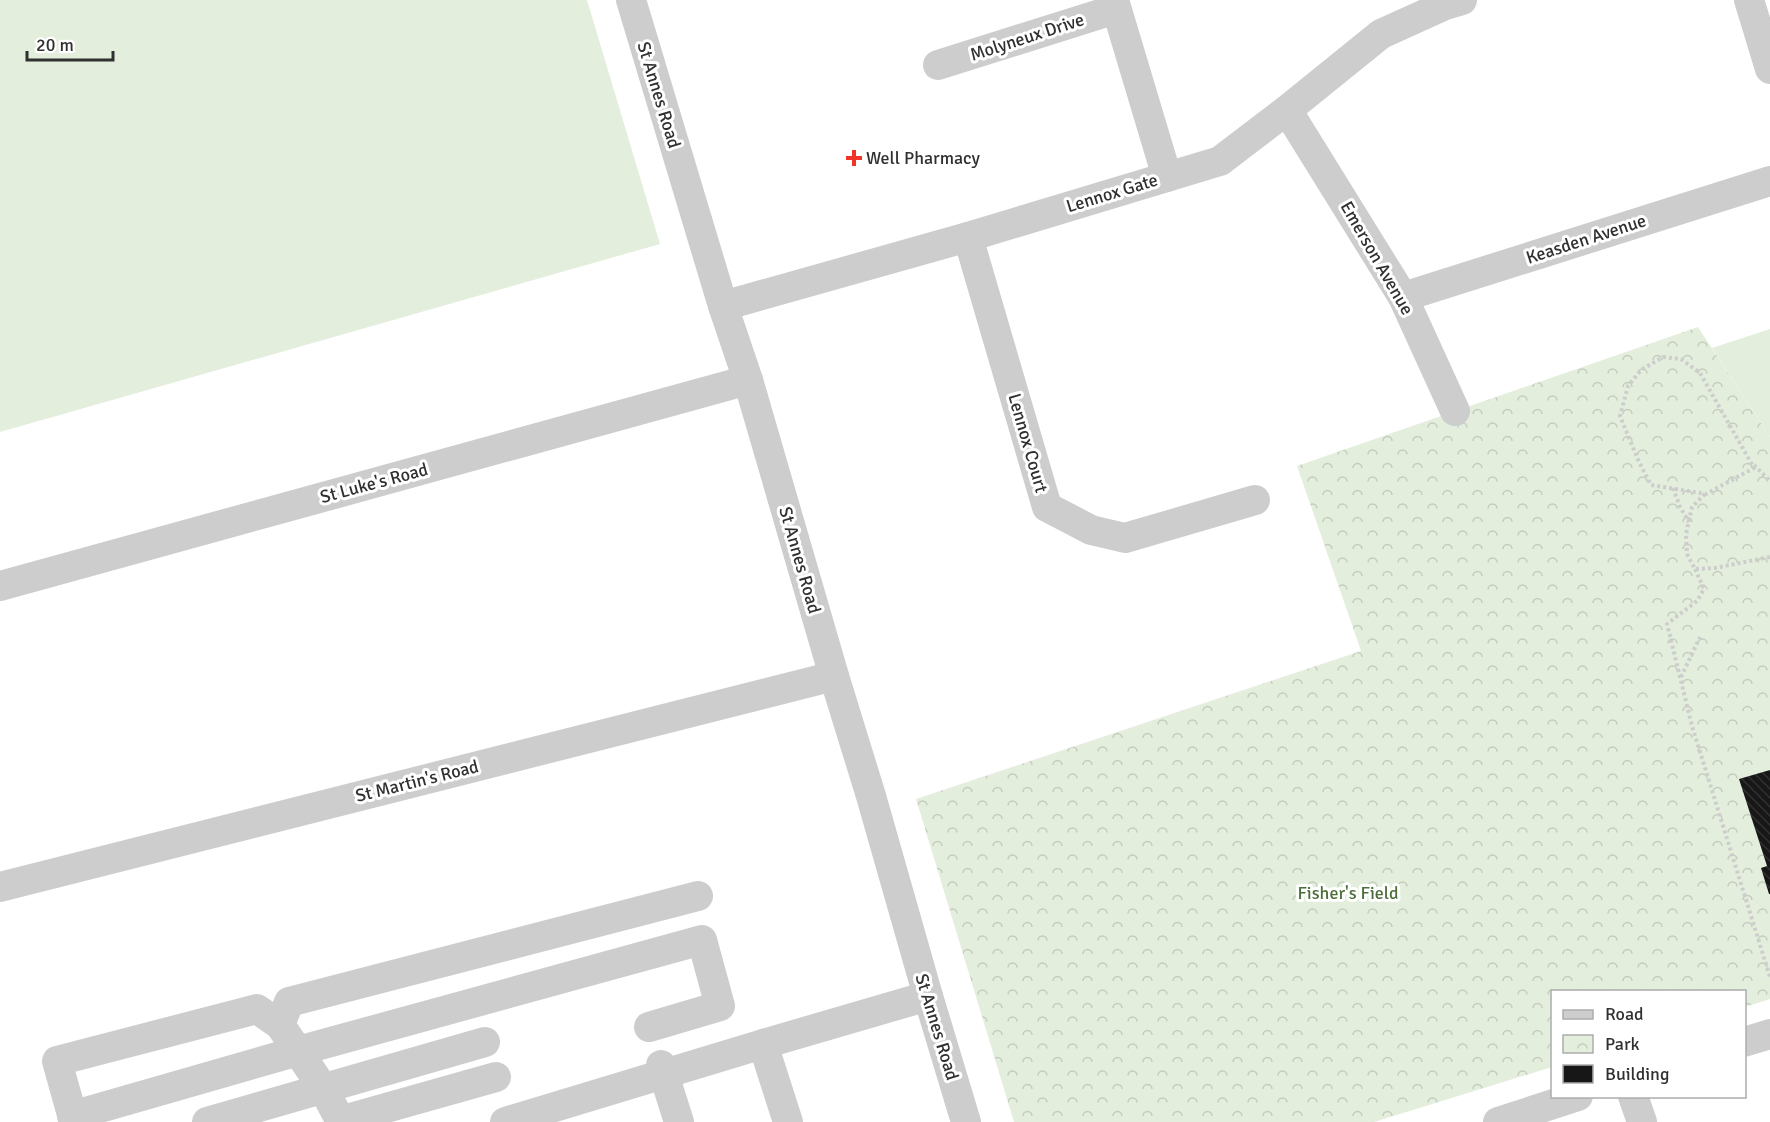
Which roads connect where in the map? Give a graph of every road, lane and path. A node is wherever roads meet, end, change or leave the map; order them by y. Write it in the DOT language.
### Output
graph roads {
  1 [pos="631,0"];
  2 [pos="1461,0"];
  3 [pos="1749,0"];
  4 [pos="1115,4"];
  5 [pos="938,65"];
  6 [pos="1770,69"];
  7 [pos="1287,110"];
  8 [pos="1167,177"];
  9 [pos="1770,181"];
  10 [pos="968,237"];
  11 [pos="1403,297"];
  12 [pos="723,306"];
  13 [pos="748,380"];
  14 [pos="1455,411"];
  15 [pos="1750,461"];
  16 [pos="1770,481"];
  17 [pos="1673,488"];
  18 [pos="1706,494"];
  19 [pos="1255,500"];
  20 [pos="1689,522"];
  21 [pos="1770,557"];
  22 [pos="1695,569"];
  23 [pos="0,586"];
  24 [pos="1700,637"];
  25 [pos="834,676"];
  26 [pos="1681,679"];
  27 [pos="0,886"];
  28 [pos="698,896"];
  29 [pos="637,913"];
  30 [pos="486,952"];
  31 [pos="649,954"];
  32 [pos="1770,977"];
  33 [pos="498,996"];
  34 [pos="928,996"];
  35 [pos="276,1012"];
  36 [pos="650,1027"];
  37 [pos="1770,1034"];
  38 [pos="1746,1041"];
  39 [pos="485,1042"];
  40 [pos="763,1044"];
  41 [pos="298,1051"];
  42 [pos="663,1070"];
  43 [pos="496,1077"];
  44 [pos="323,1088"];
  45 [pos="1572,1098"];
  46 [pos="1634,1098"];
  47 [pos="562,1114"];
  48 [pos="73,1119"];
  49 [pos="207,1122"];
  50 [pos="341,1122"];
  51 [pos="505,1122"];
  52 [pos="679,1122"];
  53 [pos="788,1122"];
  54 [pos="966,1122"];
  55 [pos="1497,1122"];
  56 [pos="1642,1122"];
  1 -- 12 [label="street, St Annes Road"];
  2 -- 7 [label="street, Lennox Gate"];
  3 -- 6 [label="street"];
  4 -- 5 [label="street, Molyneux Drive"];
  4 -- 8 [label="street, Molyneux Drive"];
  7 -- 8 [label="street, Lennox Gate"];
  7 -- 11 [label="street, Emerson Avenue"];
  8 -- 10 [label="street, Lennox Gate"];
  9 -- 11 [label="street, Keasden Avenue"];
  10 -- 12 [label="street, Lennox Gate"];
  10 -- 19 [label="street, Lennox Court"];
  11 -- 14 [label="street, Emerson Avenue"];
  12 -- 13 [label="street, St Annes Road"];
  13 -- 23 [label="street, St Luke's Road"];
  13 -- 25 [label="street, St Annes Road"];
  15 -- 16 [label="path"];
  15 -- 17 [label="path"];
  15 -- 18 [label="path"];
  17 -- 18 [label="path"];
  17 -- 20 [label="path"];
  18 -- 20 [label="path"];
  20 -- 22 [label="path"];
  21 -- 22 [label="path"];
  22 -- 26 [label="path"];
  24 -- 26 [label="path"];
  25 -- 27 [label="street, St Martin's Road"];
  25 -- 34 [label="street, St Annes Road"];
  26 -- 32 [label="path"];
  28 -- 29 [label="street"];
  29 -- 30 [label="street"];
  29 -- 31 [label="street"];
  30 -- 33 [label="street"];
  30 -- 35 [label="street"];
  31 -- 33 [label="street"];
  31 -- 36 [label="street"];
  33 -- 41 [label="street"];
  34 -- 40 [label="street"];
  34 -- 54 [label="street, St Annes Road"];
  35 -- 41 [label="street"];
  35 -- 48 [label="street"];
  37 -- 38 [label="street"];
  39 -- 44 [label="street"];
  40 -- 42 [label="street"];
  40 -- 53 [label="street"];
  41 -- 44 [label="street"];
  41 -- 48 [label="street"];
  42 -- 47 [label="street"];
  42 -- 52 [label="street"];
  43 -- 50 [label="street"];
  44 -- 49 [label="street"];
  44 -- 50 [label="street"];
  45 -- 55 [label="street"];
  46 -- 56 [label="street"];
  47 -- 51 [label="street"];
}
